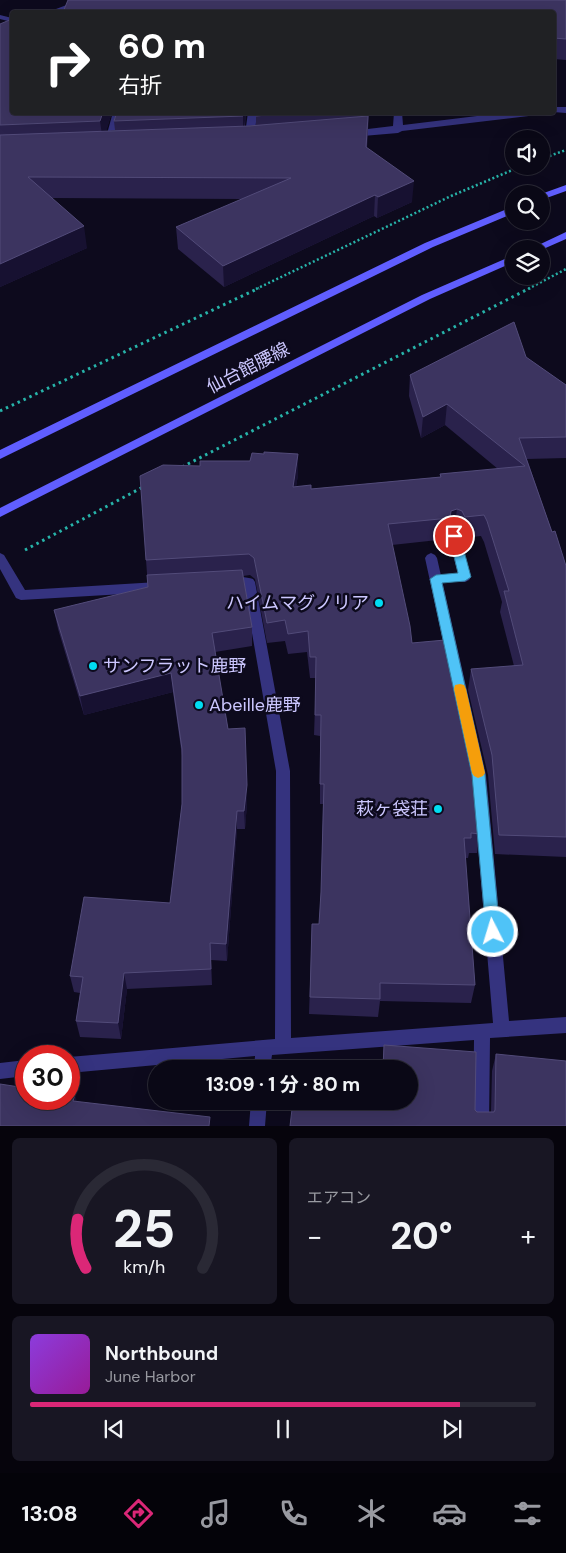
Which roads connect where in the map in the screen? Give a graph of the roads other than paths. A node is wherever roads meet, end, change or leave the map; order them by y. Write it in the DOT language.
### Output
graph roads {
  1 [pos="88,0"];
  2 [pos="58,10"];
  3 [pos="117,115"];
  4 [pos="253,115"];
  5 [pos="398,115"];
  6 [pos="514,115"];
  7 [pos="398,130"];
  8 [pos="338,135"];
  9 [pos="249,142"];
  10 [pos="108,148"];
  11 [pos="566,188"];
  12 [pos="550,194"];
  13 [pos="505,213"];
  14 [pos="566,235"];
  15 [pos="550,242"];
  16 [pos="505,262"];
  17 [pos="0,455"];
  18 [pos="0,513"];
  19 [pos="454,536"];
  20 [pos="431,558"];
  21 [pos="1,560"];
  22 [pos="436,579"];
  23 [pos="219,584"];
  24 [pos="170,587"];
  25 [pos="566,1025"];
  26 [pos="502,1030"];
  27 [pos="482,1031"];
  28 [pos="283,1046"];
  29 [pos="264,1048"];
  30 [pos="263,1060"];
  31 [pos="80,1064"];
  32 [pos="15,1069"];
  33 [pos="0,1071"];
  34 [pos="258,1110"];
  35 [pos="257,1126"];
  36 [pos="481,1126"];
  1 -- 2 [label="street"];
  3 -- 10 [label="street"];
  4 -- 9 [label="street"];
  5 -- 7 [label="street"];
  6 -- 7 [label="street"];
  7 -- 8 [label="street"];
  11 -- 12 [label="main road"];
  13 -- 17 [label="main road, 仙台館腰線"];
  14 -- 15 [label="main road"];
  16 -- 18 [label="main road, 仙台館腰線"];
  19 -- 22 [label="street"];
  20 -- 22 [label="street"];
  21 -- 24 [label="street"];
  22 -- 26 [label="street"];
  23 -- 28 [label="street"];
  25 -- 26 [label="street"];
  26 -- 27 [label="street"];
  27 -- 28 [label="street"];
  27 -- 36 [label="street"];
  28 -- 29 [label="street"];
  29 -- 30 [label="street"];
  29 -- 31 [label="street"];
  32 -- 33 [label="street"];
  34 -- 35 [label="street"];
}
